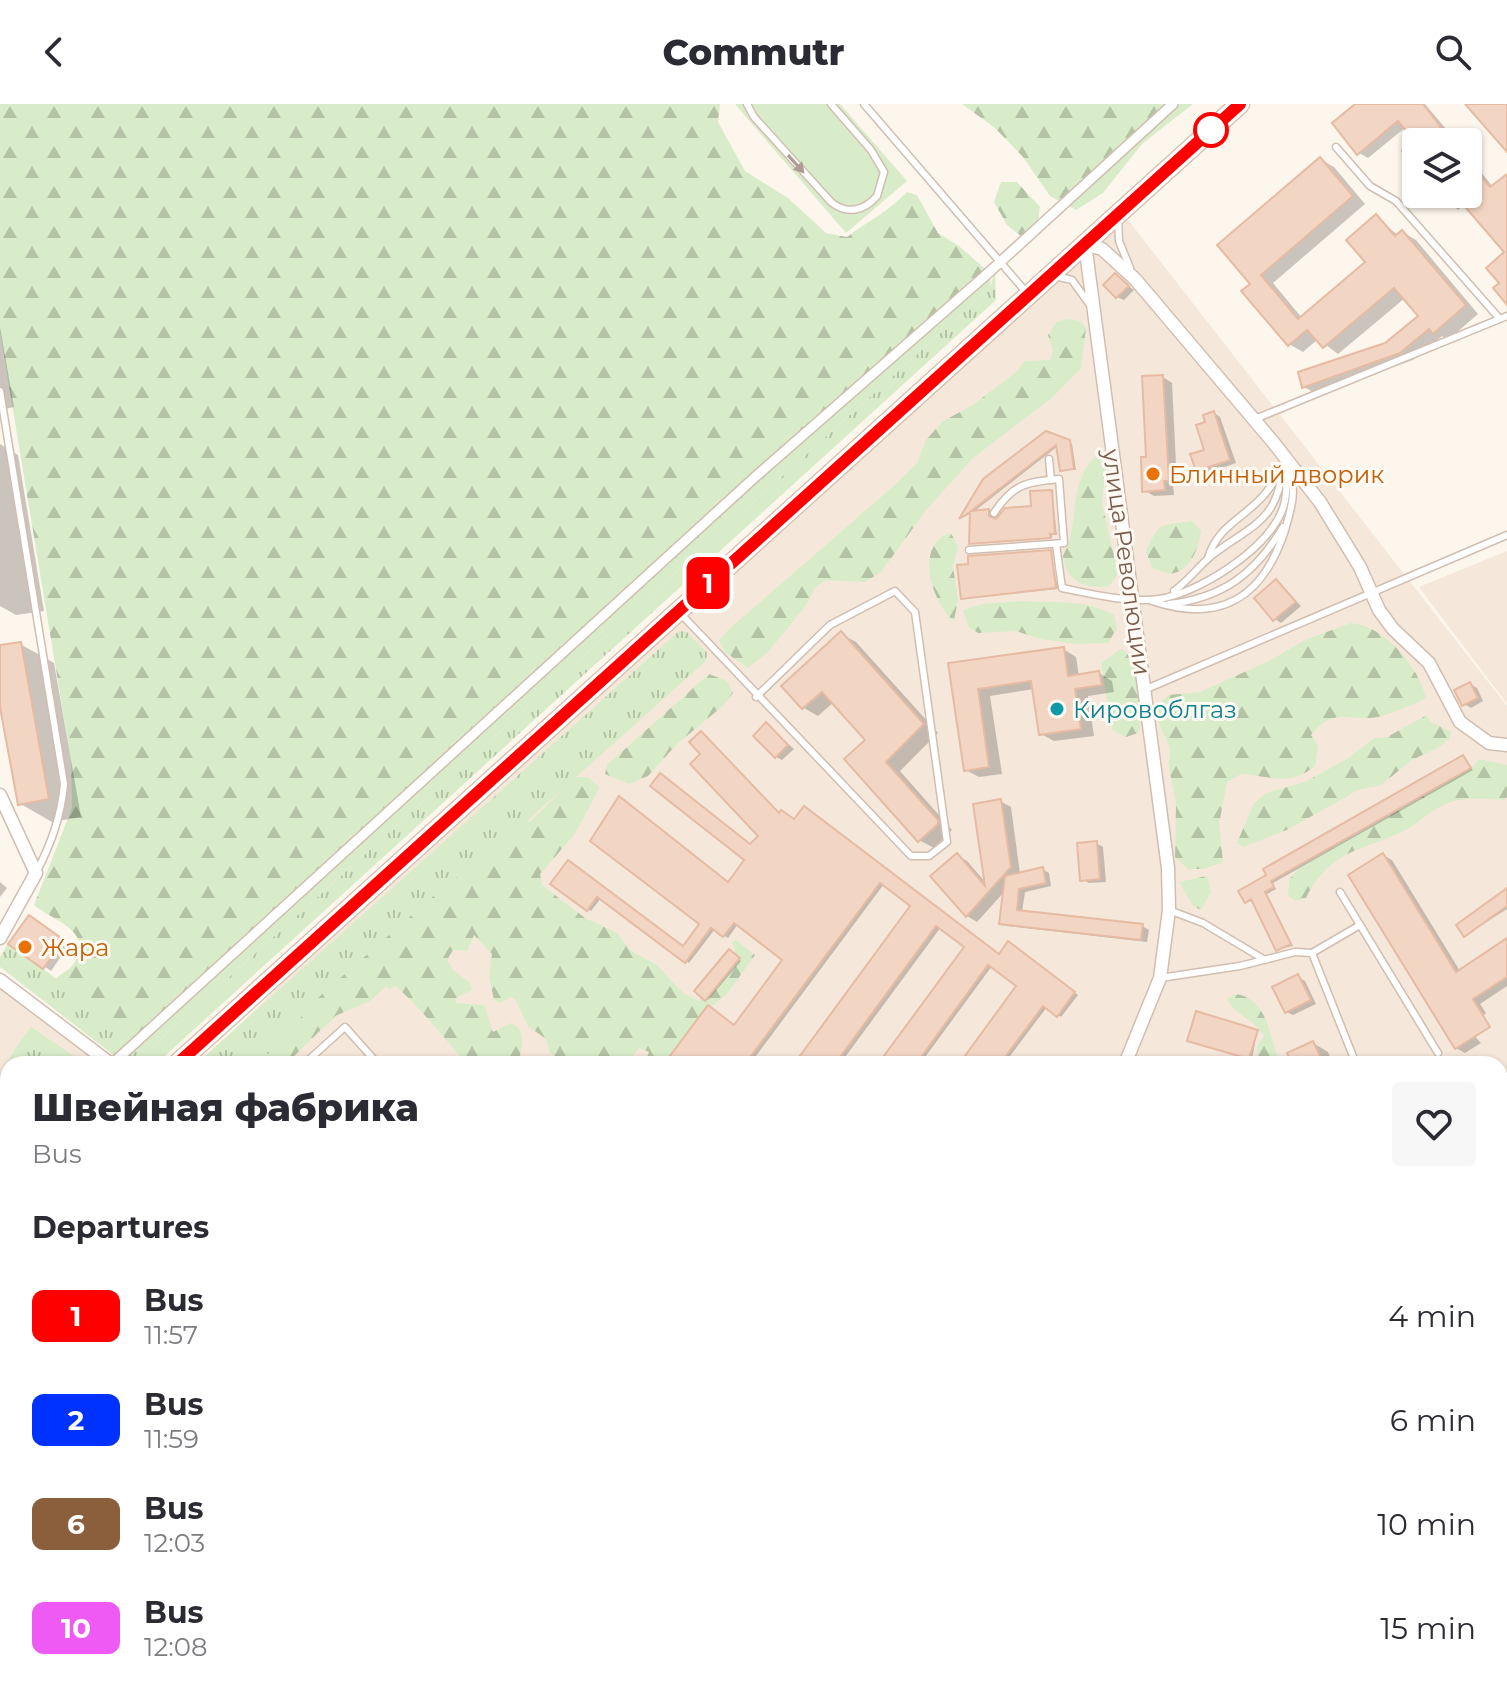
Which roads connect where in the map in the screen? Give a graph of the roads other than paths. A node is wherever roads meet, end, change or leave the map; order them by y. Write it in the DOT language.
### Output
graph roads {
  1 [pos="747,104"];
  2 [pos="831,104"];
  3 [pos="864,104"];
  4 [pos="1173,104"];
  5 [pos="1240,104"];
  6 [pos="1336,147"];
  7 [pos="1118,214"];
  8 [pos="1085,244"];
  9 [pos="999,263"];
  10 [pos="1049,276"];
  11 [pos="1135,279"];
  12 [pos="1028,294"];
  13 [pos="1092,308"];
  14 [pos="1503,317"];
  15 [pos="0,391"];
  16 [pos="1254,419"];
  17 [pos="1284,455"];
  18 [pos="1049,459"];
  19 [pos="1051,480"];
  20 [pos="994,513"];
  21 [pos="1289,517"];
  22 [pos="1507,535"];
  23 [pos="1056,544"];
  24 [pos="969,550"];
  25 [pos="1207,559"];
  26 [pos="1373,594"];
  27 [pos="1131,598"];
  28 [pos="1165,601"];
  29 [pos="677,610"];
  30 [pos="1144,690"];
  31 [pos="756,697"];
  32 [pos="1507,745"];
  33 [pos="0,795"];
  34 [pos="36,873"];
  35 [pos="1340,892"];
  36 [pos="1169,910"];
  37 [pos="1360,925"];
  38 [pos="0,938"];
  39 [pos="1312,953"];
  40 [pos="1266,960"];
  41 [pos="1160,978"];
  42 [pos="0,980"];
  43 [pos="1438,1053"];
  44 [pos="100,1056"];
  45 [pos="120,1056"];
  46 [pos="186,1056"];
  47 [pos="313,1056"];
  48 [pos="371,1056"];
  49 [pos="1128,1056"];
  50 [pos="1353,1056"];
  1 -- 2 [label="lane, one-way"];
  3 -- 9 [label="lane"];
  4 -- 9 [label="street"];
  5 -- 7 [label="main road"];
  6 -- 14 [label="lane"];
  7 -- 8 [label="main road"];
  7 -- 11 [label="lane"];
  8 -- 10 [label="main road"];
  8 -- 11 [label="street"];
  8 -- 13 [label="street, улица Революции"];
  9 -- 12 [label="lane"];
  9 -- 45 [label="street"];
  10 -- 12 [label="main road"];
  10 -- 13 [label="lane"];
  11 -- 16 [label="street"];
  12 -- 29 [label="main road"];
  13 -- 27 [label="street, улица Революции"];
  14 -- 16 [label="lane"];
  15 -- 34 [label="lane"];
  16 -- 17 [label="street"];
  17 -- 21 [label="lane"];
  17 -- 25 [label="lane"];
  17 -- 25 [label="lane"];
  17 -- 26 [label="street"];
  17 -- 28 [label="lane"];
  18 -- 19 [label="lane"];
  19 -- 20 [label="lane"];
  19 -- 23 [label="lane"];
  21 -- 28 [label="lane"];
  21 -- 28 [label="lane"];
  22 -- 26 [label="lane"];
  23 -- 24 [label="lane"];
  23 -- 27 [label="lane"];
  25 -- 28 [label="lane"];
  26 -- 30 [label="lane"];
  26 -- 32 [label="street"];
  27 -- 28 [label="lane"];
  27 -- 30 [label="street, улица Революции"];
  29 -- 31 [label="lane"];
  29 -- 46 [label="main road"];
  30 -- 36 [label="street, улица Революции"];
  31 -- 31 [label="lane"];
  33 -- 34 [label="street"];
  34 -- 38 [label="street"];
  35 -- 37 [label="lane"];
  36 -- 40 [label="lane"];
  36 -- 41 [label="street, улица Революции"];
  37 -- 39 [label="lane"];
  37 -- 43 [label="lane"];
  39 -- 40 [label="lane"];
  39 -- 50 [label="lane"];
  40 -- 41 [label="lane"];
  41 -- 49 [label="street, улица Революции"];
  42 -- 44 [label="street"];
  47 -- 48 [label="lane"];
}
